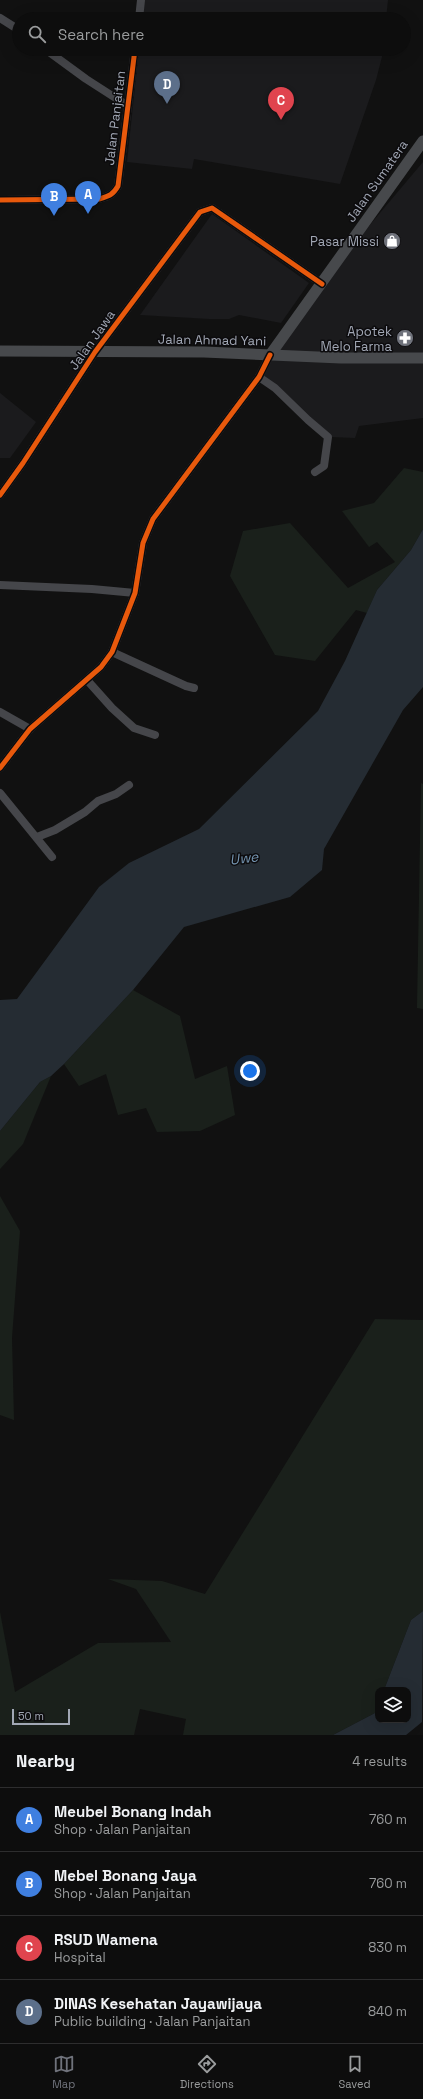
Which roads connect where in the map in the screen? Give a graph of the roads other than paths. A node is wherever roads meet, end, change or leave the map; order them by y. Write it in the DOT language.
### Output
graph roads {
  1 [pos="141,0"];
  2 [pos="140,12"];
  3 [pos="0,18"];
  4 [pos="12,26"];
  5 [pos="55,56"];
  6 [pos="134,56"];
  7 [pos="128,106"];
  8 [pos="423,141"];
  9 [pos="0,200"];
  10 [pos="322,284"];
  11 [pos="0,351"];
  12 [pos="95,352"];
  13 [pos="270,355"];
  14 [pos="423,358"];
  15 [pos="259,377"];
  16 [pos="315,472"];
  17 [pos="0,495"];
  18 [pos="0,585"];
  19 [pos="135,593"];
  20 [pos="112,652"];
  21 [pos="87,680"];
  22 [pos="194,688"];
  23 [pos="0,712"];
  24 [pos="30,730"];
  25 [pos="155,735"];
  26 [pos="0,768"];
  27 [pos="129,785"];
  28 [pos="0,793"];
  29 [pos="37,837"];
  30 [pos="52,856"];
  1 -- 2 [label="street"];
  3 -- 4 [label="street"];
  5 -- 7 [label="street"];
  6 -- 7 [label="street, Jalan Panjaitan"];
  7 -- 9 [label="street, Jalan Panjaitan"];
  8 -- 10 [label="main road, Jalan Sumatera"];
  10 -- 12 [label="street, Jalan Jawa"];
  10 -- 13 [label="main road, Jalan Sumatera"];
  11 -- 12 [label="main road, Jalan Ahmad Yani"];
  12 -- 13 [label="main road, Jalan Ahmad Yani"];
  12 -- 17 [label="street, Jalan Jawa"];
  13 -- 14 [label="main road, Jalan Ahmad Yani"];
  13 -- 15 [label="street"];
  15 -- 16 [label="street"];
  15 -- 19 [label="street"];
  18 -- 19 [label="street"];
  19 -- 20 [label="street"];
  20 -- 21 [label="street"];
  20 -- 22 [label="street"];
  21 -- 24 [label="street"];
  21 -- 25 [label="street"];
  23 -- 24 [label="street"];
  24 -- 26 [label="street"];
  27 -- 29 [label="street"];
  28 -- 29 [label="street"];
  29 -- 30 [label="street"];
}
